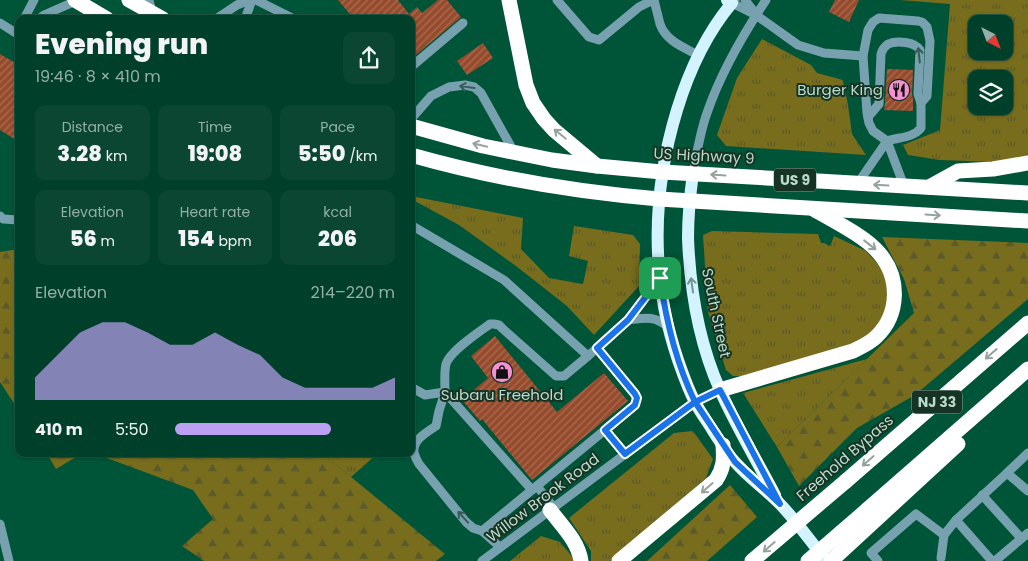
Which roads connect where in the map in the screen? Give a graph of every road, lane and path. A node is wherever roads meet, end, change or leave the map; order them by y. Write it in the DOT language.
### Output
graph roads {
  1 [pos="34,0"];
  2 [pos="129,0"];
  3 [pos="250,0"];
  4 [pos="256,0"];
  5 [pos="509,0"];
  6 [pos="654,0"];
  7 [pos="745,0"];
  8 [pos="766,0"];
  9 [pos="76,1"];
  10 [pos="559,1"];
  11 [pos="731,1"];
  12 [pos="155,10"];
  13 [pos="26,15"];
  14 [pos="46,15"];
  15 [pos="101,15"];
  16 [pos="222,15"];
  17 [pos="246,15"];
  18 [pos="286,15"];
  19 [pos="756,15"];
  20 [pos="0,23"];
  21 [pos="463,23"];
  22 [pos="15,30"];
  23 [pos="698,55"];
  24 [pos="863,56"];
  25 [pos="415,64"];
  26 [pos="921,103"];
  27 [pos="415,114"];
  28 [pos="868,117"];
  29 [pos="415,127"];
  30 [pos="888,141"];
  31 [pos="514,152"];
  32 [pos="415,156"];
  33 [pos="1028,163"];
  34 [pos="597,166"];
  35 [pos="662,172"];
  36 [pos="692,173"];
  37 [pos="858,183"];
  38 [pos="904,186"];
  39 [pos="929,187"];
  40 [pos="1028,193"];
  41 [pos="659,199"];
  42 [pos="690,201"];
  43 [pos="814,209"];
  44 [pos="0,216"];
  45 [pos="15,220"];
  46 [pos="1028,221"];
  47 [pos="415,227"];
  48 [pos="660,278"];
  49 [pos="628,320"];
  50 [pos="1028,322"];
  51 [pos="668,327"];
  52 [pos="597,348"];
  53 [pos="588,356"];
  54 [pos="1028,369"];
  55 [pos="415,390"];
  56 [pos="720,390"];
  57 [pos="445,392"];
  58 [pos="695,402"];
  59 [pos="605,430"];
  60 [pos="415,444"];
  61 [pos="723,445"];
  62 [pos="1028,453"];
  63 [pos="625,454"];
  64 [pos="415,455"];
  65 [pos="1007,474"];
  66 [pos="534,488"];
  67 [pos="1028,491"];
  68 [pos="982,496"];
  69 [pos="780,504"];
  70 [pos="552,509"];
  71 [pos="872,514"];
  72 [pos="956,520"];
  73 [pos="0,524"];
  74 [pos="482,530"];
  75 [pos="944,535"];
  76 [pos="1024,536"];
  77 [pos="500,547"];
  78 [pos="941,560"];
  79 [pos="10,561"];
  80 [pos="482,561"];
  81 [pos="580,561"];
  82 [pos="619,561"];
  83 [pos="752,561"];
  84 [pos="808,561"];
  85 [pos="826,561"];
  86 [pos="830,561"];
  87 [pos="878,561"];
  88 [pos="994,561"];
  1 -- 13 [label="street"];
  2 -- 12 [label="highway"];
  3 -- 16 [label="street"];
  3 -- 17 [label="street"];
  4 -- 18 [label="street"];
  34 -- 5 [label="highway, one-way"];
  6 -- 10 [label="street"];
  6 -- 23 [label="street"];
  7 -- 19 [label="street"];
  8 -- 19 [label="street"];
  9 -- 14 [label="street"];
  9 -- 15 [label="highway"];
  11 -- 19 [label="street"];
  11 -- 23 [label="main road, South Street"];
  19 -- 24 [label="street"];
  19 -- 36 [label="street"];
  20 -- 22 [label="street"];
  21 -- 25 [label="street"];
  23 -- 35 [label="main road, South Street"];
  24 -- 26 [label="street"];
  24 -- 28 [label="street"];
  26 -- 28 [label="street, one-way"];
  26 -- 30 [label="street"];
  31 -- 27 [label="street, one-way"];
  28 -- 30 [label="street"];
  31 -- 29 [label="highway, US Highway 9 / US 9, one-way"];
  30 -- 37 [label="street"];
  30 -- 38 [label="street"];
  31 -- 34 [label="highway, US Highway 9 / US 9"];
  32 -- 41 [label="highway, US 9"];
  33 -- 39 [label="highway"];
  34 -- 35 [label="highway, US Highway 9 / US 9"];
  35 -- 36 [label="highway, US Highway 9 / US 9"];
  35 -- 41 [label="main road, South Street"];
  37 -- 36 [label="highway, US Highway 9 / US 9, one-way"];
  36 -- 42 [label="main road, South Street"];
  38 -- 37 [label="highway, US Highway 9 / US 9, one-way"];
  38 -- 39 [label="highway, US Highway 9 / US 9"];
  39 -- 40 [label="highway, US Highway 9 / US 9"];
  41 -- 42 [label="highway, US 9"];
  41 -- 48 [label="main road, South Street"];
  42 -- 43 [label="highway, US 9"];
  56 -- 42 [label="main road, South Street, one-way"];
  43 -- 46 [label="highway, US 9, one-way"];
  43 -- 56 [label="highway, one-way"];
  44 -- 45 [label="street"];
  47 -- 53 [label="street"];
  48 -- 49 [label="street"];
  48 -- 51 [label="main road, South Street"];
  49 -- 51 [label="street"];
  49 -- 52 [label="street"];
  50 -- 83 [label="highway, Freehold Bypass / NJ 33, one-way, bridge"];
  51 -- 58 [label="main road, South Street"];
  52 -- 53 [label="street"];
  52 -- 59 [label="street"];
  53 -- 57 [label="street"];
  54 -- 71 [label="highway, NJ 33"];
  55 -- 57 [label="street"];
  56 -- 58 [label="street, Willow Brook Road"];
  56 -- 69 [label="main road, South Street"];
  60 -- 57 [label="street, one-way"];
  57 -- 66 [label="street"];
  58 -- 61 [label="main road, South Street"];
  58 -- 63 [label="street, Willow Brook Road"];
  59 -- 63 [label="street"];
  59 -- 66 [label="street"];
  61 -- 69 [label="main road, South Street"];
  61 -- 82 [label="highway, one-way"];
  62 -- 65 [label="street"];
  63 -- 70 [label="street, Willow Brook Road"];
  74 -- 64 [label="street, one-way"];
  65 -- 67 [label="street"];
  65 -- 68 [label="street"];
  66 -- 70 [label="street"];
  66 -- 74 [label="street"];
  68 -- 72 [label="street"];
  68 -- 76 [label="street"];
  69 -- 85 [label="main road, South Street"];
  70 -- 77 [label="street, Willow Brook Road"];
  70 -- 81 [label="highway"];
  71 -- 84 [label="highway, NJ 33, bridge"];
  71 -- 86 [label="highway"];
  72 -- 75 [label="street"];
  72 -- 88 [label="street"];
  73 -- 79 [label="street"];
  74 -- 77 [label="street"];
  75 -- 78 [label="street"];
  75 -- 87 [label="street"];
  76 -- 88 [label="street"];
  77 -- 80 [label="street, Willow Brook Road"];
}
